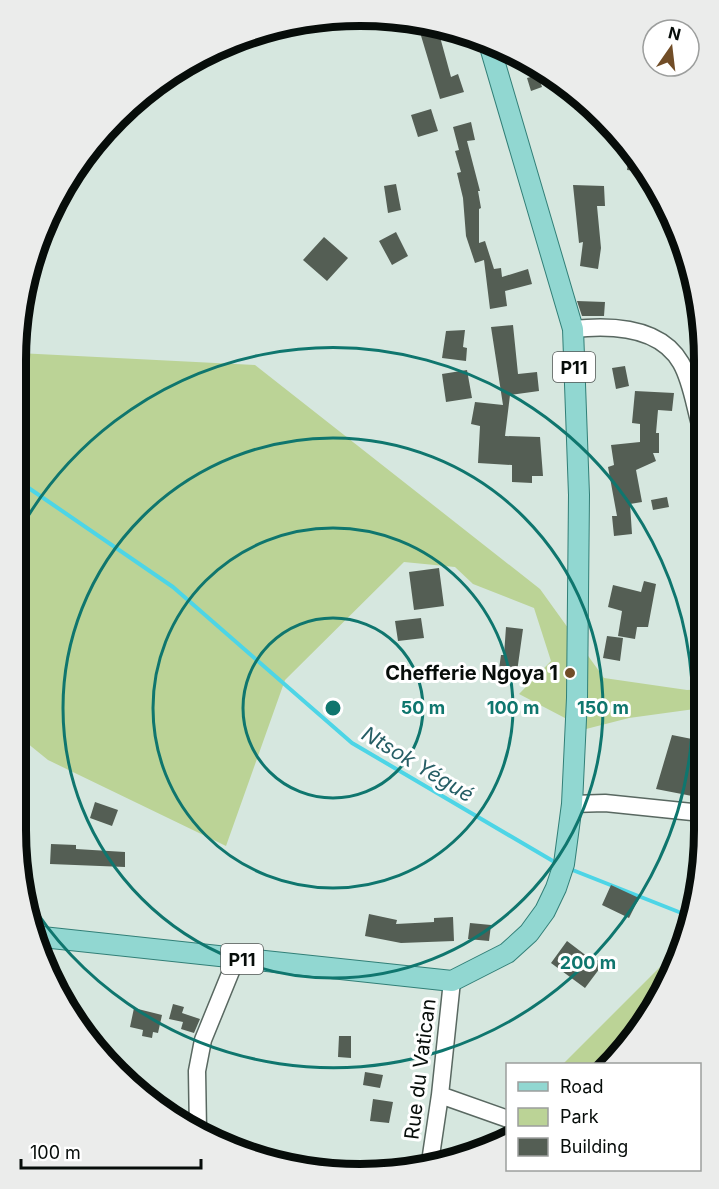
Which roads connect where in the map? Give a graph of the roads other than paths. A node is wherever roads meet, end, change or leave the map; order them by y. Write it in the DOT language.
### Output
graph roads {
  1 [pos="492,53"];
  2 [pos="573,329"];
  3 [pos="694,404"];
  4 [pos="572,804"];
  5 [pos="694,813"];
  6 [pos="43,937"];
  7 [pos="236,959"];
  8 [pos="452,981"];
  9 [pos="440,1095"];
  10 [pos="506,1119"];
  11 [pos="198,1122"];
  12 [pos="431,1156"];
  1 -- 2 [label="main road, P11"];
  2 -- 3 [label="street"];
  2 -- 4 [label="main road, P11"];
  4 -- 5 [label="street"];
  4 -- 8 [label="main road, P11"];
  6 -- 7 [label="main road, P11"];
  7 -- 8 [label="main road, P11"];
  7 -- 11 [label="street"];
  8 -- 9 [label="street, Rue du Vatican"];
  9 -- 10 [label="street"];
  9 -- 12 [label="street, Rue du Vatican"];
}
